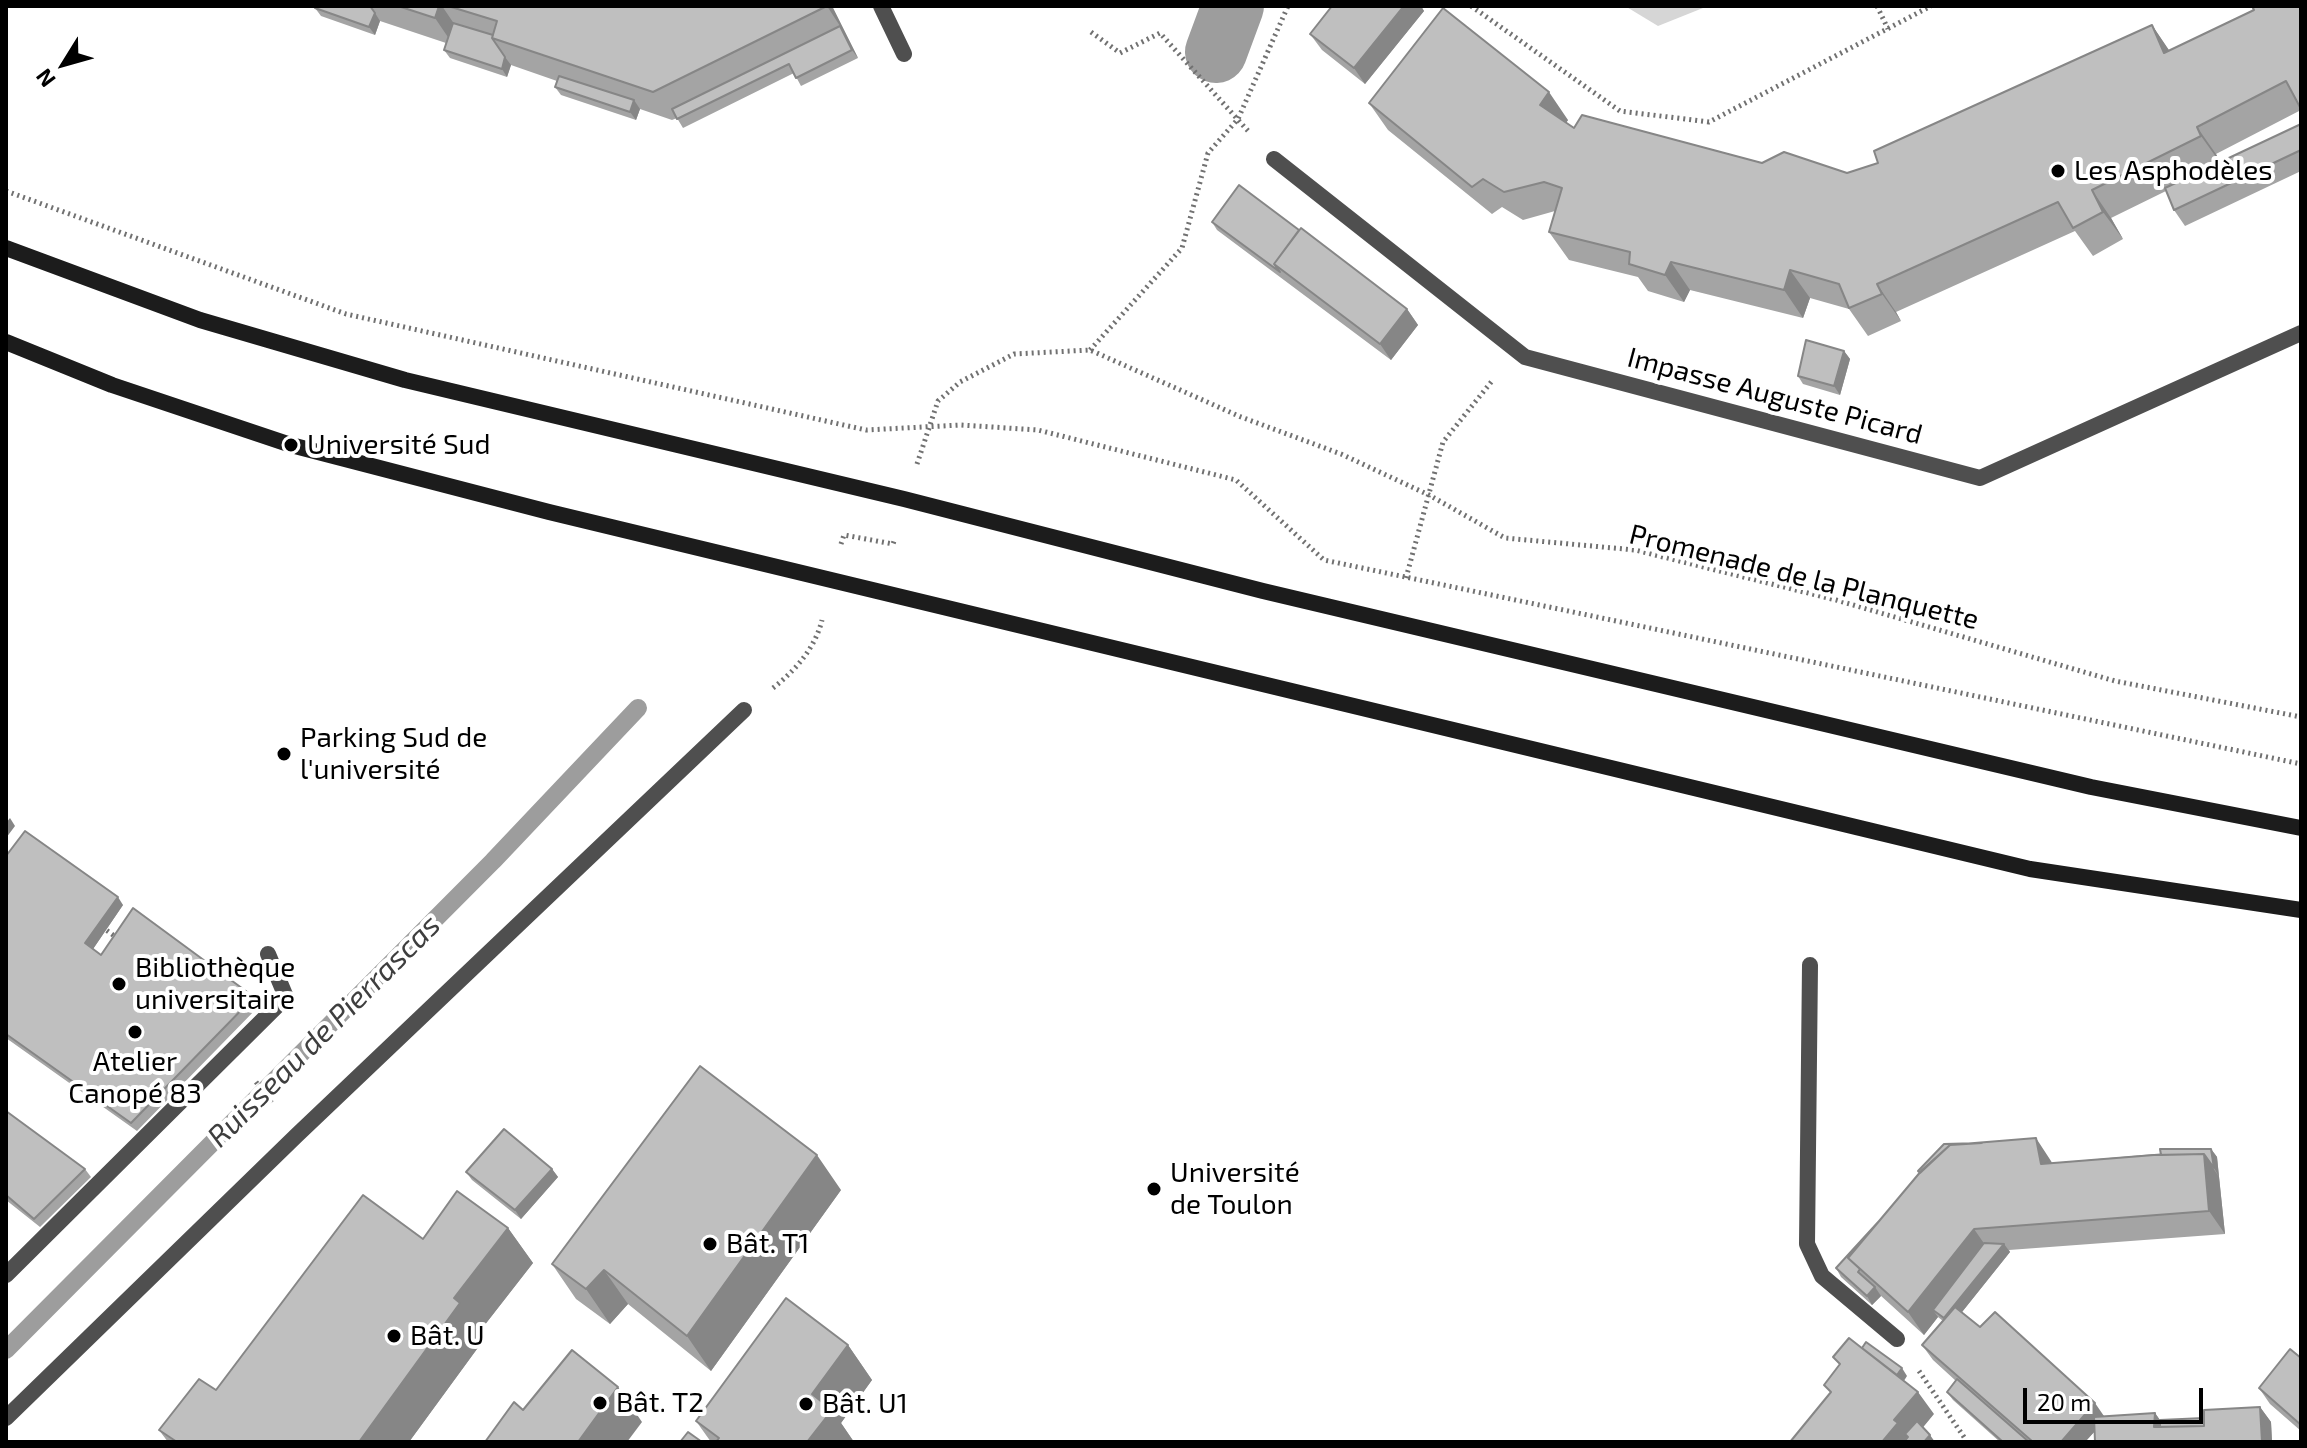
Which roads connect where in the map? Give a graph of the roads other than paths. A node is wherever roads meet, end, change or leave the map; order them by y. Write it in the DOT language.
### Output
graph roads {
  1 [pos="881,6"];
  2 [pos="904,54"];
  3 [pos="1274,159"];
  4 [pos="6,248"];
  5 [pos="2301,333"];
  6 [pos="6,342"];
  7 [pos="744,710"];
  8 [pos="2301,828"];
  9 [pos="2301,910"];
  10 [pos="268,954"];
  11 [pos="1810,965"];
  12 [pos="6,1275"];
  13 [pos="1897,1339"];
  14 [pos="6,1418"];
  1 -- 2 [label="street"];
  3 -- 5 [label="street, Impasse Auguste Picard"];
  4 -- 8 [label="main road"];
  6 -- 9 [label="main road"];
  7 -- 14 [label="street"];
  10 -- 12 [label="street"];
  11 -- 13 [label="street"];
}
